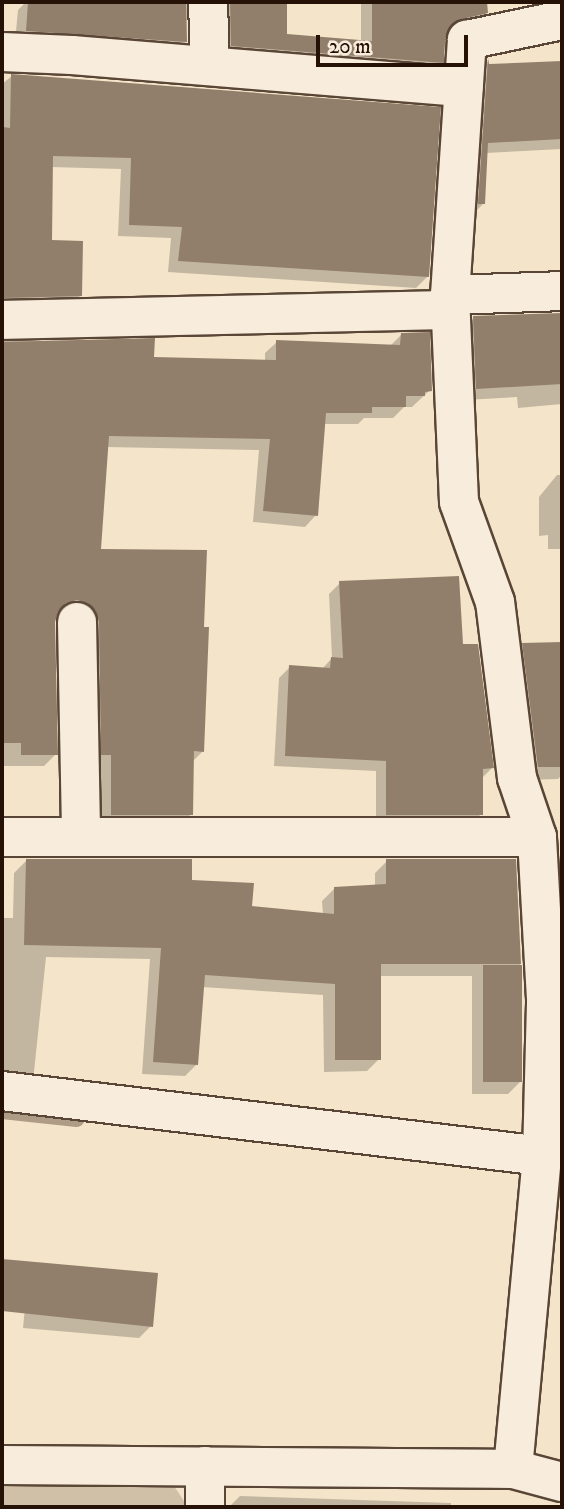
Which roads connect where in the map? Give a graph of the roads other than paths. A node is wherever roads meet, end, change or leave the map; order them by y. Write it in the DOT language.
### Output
graph roads {
  1 [pos="208,2"];
  2 [pos="562,20"];
  3 [pos="2,52"];
  4 [pos="210,65"];
  5 [pos="464,87"];
  6 [pos="562,291"];
  7 [pos="450,303"];
  8 [pos="2,320"];
  9 [pos="77,622"];
  10 [pos="543,824"];
  11 [pos="2,837"];
  12 [pos="81,837"];
  13 [pos="2,1091"];
  14 [pos="542,1156"];
  15 [pos="2,1465"];
  16 [pos="205,1466"];
  17 [pos="513,1469"];
  18 [pos="562,1482"];
  19 [pos="205,1507"];
  1 -- 4 [label="street"];
  2 -- 5 [label="street"];
  3 -- 4 [label="street"];
  4 -- 5 [label="street"];
  5 -- 7 [label="street"];
  6 -- 7 [label="street"];
  7 -- 8 [label="street"];
  7 -- 10 [label="street"];
  9 -- 12 [label="street"];
  10 -- 12 [label="street"];
  10 -- 14 [label="street"];
  11 -- 12 [label="street"];
  13 -- 14 [label="street"];
  14 -- 17 [label="street"];
  15 -- 16 [label="street"];
  16 -- 17 [label="street"];
  16 -- 19 [label="street"];
  17 -- 18 [label="street"];
}
